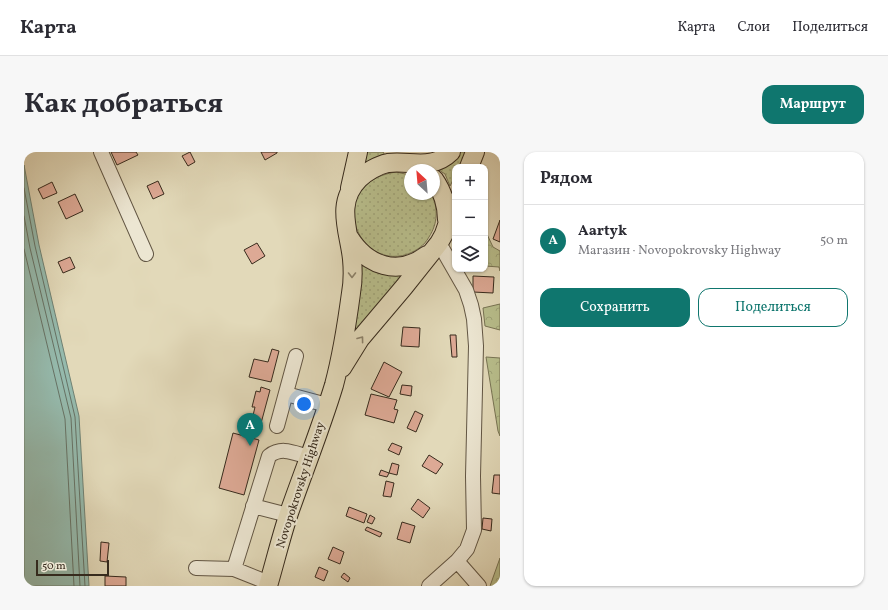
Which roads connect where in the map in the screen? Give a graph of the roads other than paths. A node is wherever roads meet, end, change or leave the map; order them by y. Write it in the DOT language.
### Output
graph roads {
  1 [pos="101,152"];
  2 [pos="358,152"];
  3 [pos="390,152"];
  4 [pos="451,152"];
  5 [pos="475,152"];
  6 [pos="410,164"];
  7 [pos="427,164"];
  8 [pos="470,164"];
  9 [pos="404,165"];
  10 [pos="440,190"];
  11 [pos="349,194"];
  12 [pos="452,210"];
  13 [pos="345,223"];
  14 [pos="447,223"];
  15 [pos="435,248"];
  16 [pos="146,254"];
  17 [pos="296,356"];
  18 [pos="334,384"];
  19 [pos="286,394"];
  20 [pos="327,405"];
  21 [pos="277,426"];
  22 [pos="309,457"];
  23 [pos="253,506"];
  24 [pos="288,515"];
  25 [pos="457,561"];
  26 [pos="196,568"];
  27 [pos="234,569"];
  28 [pos="269,585"];
  29 [pos="428,586"];
  30 [pos="479,586"];
  1 -- 16 [label="street"];
  2 -- 11 [label="main road"];
  3 -- 6 [label="main road"];
  4 -- 7 [label="main road"];
  5 -- 8 [label="main road"];
  9 -- 11 [label="main road"];
  10 -- 14 [label="main road"];
  11 -- 13 [label="main road"];
  12 -- 14 [label="main road"];
  13 -- 15 [label="main road"];
  13 -- 18 [label="main road, one-way"];
  14 -- 15 [label="main road"];
  18 -- 15 [label="main road, one-way"];
  15 -- 25 [label="street"];
  17 -- 19 [label="street"];
  18 -- 20 [label="main road, Novopokrovsky Highway"];
  19 -- 20 [label="street"];
  19 -- 21 [label="street"];
  20 -- 22 [label="main road, Novopokrovsky Highway"];
  22 -- 23 [label="street"];
  22 -- 24 [label="main road, Novopokrovsky Highway"];
  23 -- 24 [label="street"];
  23 -- 27 [label="street"];
  24 -- 28 [label="main road, Novopokrovsky Highway"];
  25 -- 29 [label="street"];
  25 -- 30 [label="street"];
  26 -- 27 [label="street"];
  27 -- 28 [label="street"];
}
